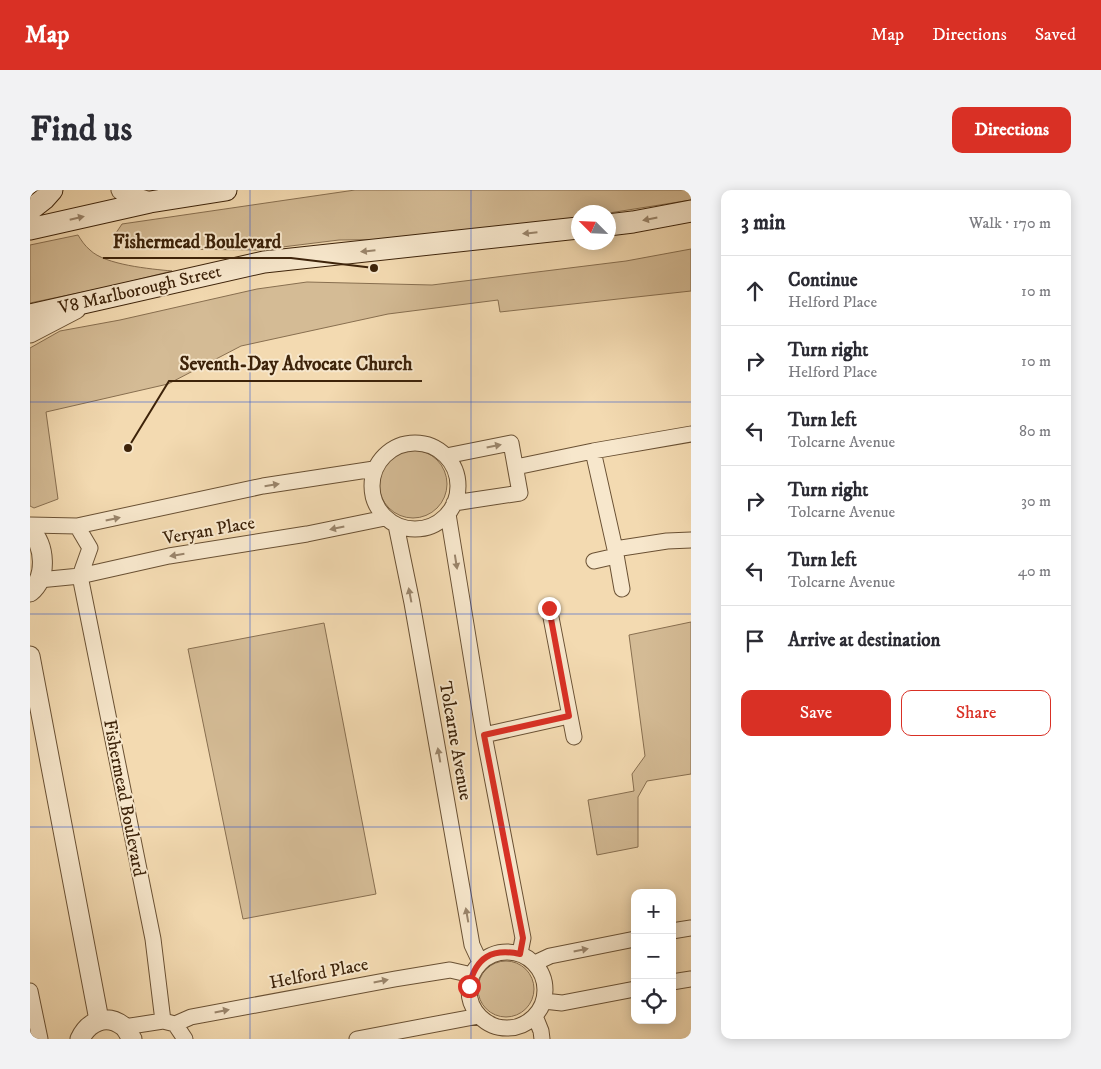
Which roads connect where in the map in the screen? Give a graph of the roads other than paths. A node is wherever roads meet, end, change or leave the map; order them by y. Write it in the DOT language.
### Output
graph roads {
  1 [pos="52,190"];
  2 [pos="121,190"];
  3 [pos="226,190"];
  4 [pos="150,202"];
  5 [pos="30,210"];
  6 [pos="691,211"];
  7 [pos="616,224"];
  8 [pos="30,229"];
  9 [pos="571,229"];
  10 [pos="90,301"];
  11 [pos="30,315"];
  12 [pos="30,333"];
  13 [pos="691,434"];
  14 [pos="593,452"];
  15 [pos="446,456"];
  16 [pos="516,467"];
  17 [pos="374,469"];
  18 [pos="451,509"];
  19 [pos="390,522"];
  20 [pos="30,525"];
  21 [pos="77,526"];
  22 [pos="30,530"];
  23 [pos="691,540"];
  24 [pos="615,552"];
  25 [pos="594,561"];
  26 [pos="80,576"];
  27 [pos="34,586"];
  28 [pos="622,589"];
  29 [pos="549,608"];
  30 [pos="30,656"];
  31 [pos="569,716"];
  32 [pos="484,735"];
  33 [pos="574,737"];
  34 [pos="691,928"];
  35 [pos="676,931"];
  36 [pos="631,940"];
  37 [pos="520,954"];
  38 [pos="480,962"];
  39 [pos="535,963"];
  40 [pos="472,975"];
  41 [pos="691,979"];
  42 [pos="676,981"];
  43 [pos="631,990"];
  44 [pos="30,991"];
  45 [pos="544,1001"];
  46 [pos="534,1016"];
  47 [pos="99,1020"];
  48 [pos="169,1022"];
  49 [pos="489,1027"];
  50 [pos="128,1033"];
  51 [pos="40,1039"];
  52 [pos="76,1039"];
  53 [pos="185,1039"];
  54 [pos="357,1039"];
  55 [pos="542,1039"];
  1 -- 5 [label="main road"];
  2 -- 4 [label="street"];
  3 -- 4 [label="main road"];
  8 -- 4 [label="main road, one-way"];
  6 -- 7 [label="main road, one-way"];
  9 -- 10 [label="main road, V8 Marlborough Street, one-way"];
  10 -- 11 [label="main road, V8 Marlborough Street"];
  10 -- 12 [label="street"];
  13 -- 14 [label="street"];
  14 -- 16 [label="street"];
  14 -- 24 [label="street"];
  15 -- 16 [label="street, Veryan Place, one-way"];
  15 -- 17 [label="street"];
  15 -- 18 [label="street"];
  16 -- 18 [label="street, Veryan Place"];
  17 -- 19 [label="street"];
  21 -- 17 [label="street, Veryan Place, one-way"];
  18 -- 19 [label="street, Veryan Place"];
  18 -- 32 [label="street, Tolcarne Avenue, one-way"];
  19 -- 26 [label="street, Veryan Place, one-way"];
  38 -- 19 [label="street, Tolcarne Avenue, one-way"];
  20 -- 21 [label="street, Veryan Place"];
  21 -- 26 [label="street"];
  22 -- 27 [label="street"];
  23 -- 24 [label="street"];
  24 -- 25 [label="street"];
  24 -- 28 [label="street"];
  26 -- 27 [label="street, Veryan Place"];
  26 -- 48 [label="street, Fishermead Boulevard"];
  29 -- 31 [label="street"];
  30 -- 47 [label="street"];
  31 -- 32 [label="street, Tolcarne Avenue"];
  31 -- 33 [label="street"];
  32 -- 37 [label="street, Tolcarne Avenue"];
  34 -- 35 [label="street"];
  39 -- 36 [label="street, one-way"];
  37 -- 38 [label="street"];
  37 -- 39 [label="street"];
  38 -- 40 [label="street"];
  39 -- 45 [label="street"];
  48 -- 40 [label="street, Helford Place, one-way"];
  40 -- 49 [label="street"];
  41 -- 42 [label="street"];
  43 -- 45 [label="street"];
  44 -- 51 [label="street"];
  45 -- 46 [label="street"];
  46 -- 49 [label="street"];
  46 -- 55 [label="street"];
  47 -- 50 [label="street"];
  47 -- 52 [label="street"];
  48 -- 50 [label="street, Helford Place"];
  48 -- 53 [label="street"];
  49 -- 54 [label="street"];
}
